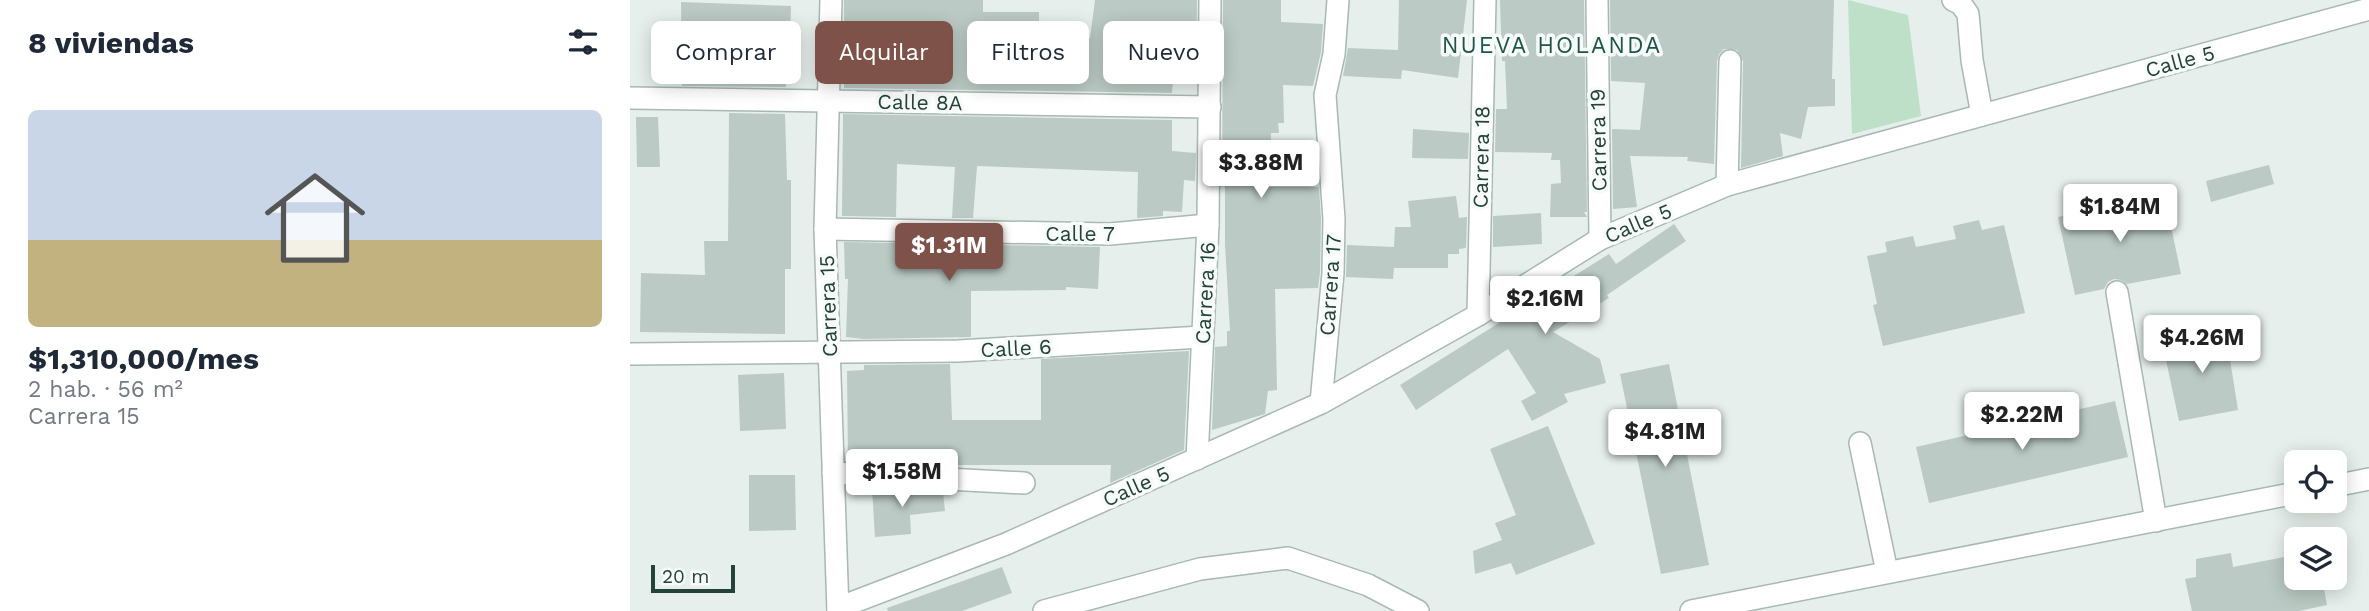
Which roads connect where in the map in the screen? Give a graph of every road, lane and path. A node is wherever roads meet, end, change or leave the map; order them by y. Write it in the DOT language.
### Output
graph roads {
  1 [pos="831,0"];
  2 [pos="1210,0"];
  3 [pos="1338,0"];
  4 [pos="1485,0"];
  5 [pos="1597,0"];
  6 [pos="1953,0"];
  7 [pos="2369,9"];
  8 [pos="1730,61"];
  9 [pos="630,98"];
  10 [pos="830,100"];
  11 [pos="1210,107"];
  12 [pos="1982,115"];
  13 [pos="1727,185"];
  14 [pos="1208,225"];
  15 [pos="825,229"];
  16 [pos="1600,239"];
  17 [pos="2117,292"];
  18 [pos="1478,315"];
  19 [pos="1202,337"];
  20 [pos="829,352"];
  21 [pos="630,354"];
  22 [pos="1321,403"];
  23 [pos="1860,443"];
  24 [pos="1197,459"];
  25 [pos="833,473"];
  26 [pos="2369,479"];
  27 [pos="1024,483"];
  28 [pos="2347,483"];
  29 [pos="2284,495"];
  30 [pos="2155,521"];
  31 [pos="1887,572"];
  32 [pos="838,609"];
  33 [pos="1044,611"];
  34 [pos="1418,611"];
  35 [pos="1691,611"];
  1 -- 10 [label="street, Carrera 15"];
  2 -- 11 [label="street, Carrera 16"];
  3 -- 22 [label="street, Carrera 17"];
  4 -- 18 [label="street, Carrera 18"];
  5 -- 16 [label="street, Carrera 19"];
  6 -- 12 [label="street"];
  7 -- 12 [label="street, Calle 5"];
  8 -- 13 [label="street"];
  9 -- 10 [label="street, Calle 8A"];
  10 -- 11 [label="street, Calle 8A"];
  10 -- 15 [label="street, Carrera 15"];
  11 -- 14 [label="street, Carrera 16"];
  12 -- 13 [label="street, Calle 5"];
  13 -- 16 [label="street, Calle 5"];
  14 -- 15 [label="street, Calle 7"];
  14 -- 19 [label="street, Carrera 16"];
  15 -- 20 [label="street, Carrera 15"];
  16 -- 18 [label="street, Calle 5"];
  17 -- 30 [label="street"];
  18 -- 22 [label="street, Calle 5"];
  19 -- 20 [label="street, Calle 6"];
  19 -- 24 [label="street, Carrera 16"];
  20 -- 21 [label="street, Calle 6"];
  20 -- 25 [label="street, Carrera 15"];
  22 -- 24 [label="street, Calle 5"];
  23 -- 31 [label="street"];
  24 -- 32 [label="street, Calle 5"];
  25 -- 27 [label="street"];
  25 -- 32 [label="street, Carrera 15"];
  26 -- 28 [label="street"];
  29 -- 30 [label="street"];
  30 -- 31 [label="street"];
  31 -- 35 [label="street"];
  33 -- 34 [label="street"];
}
